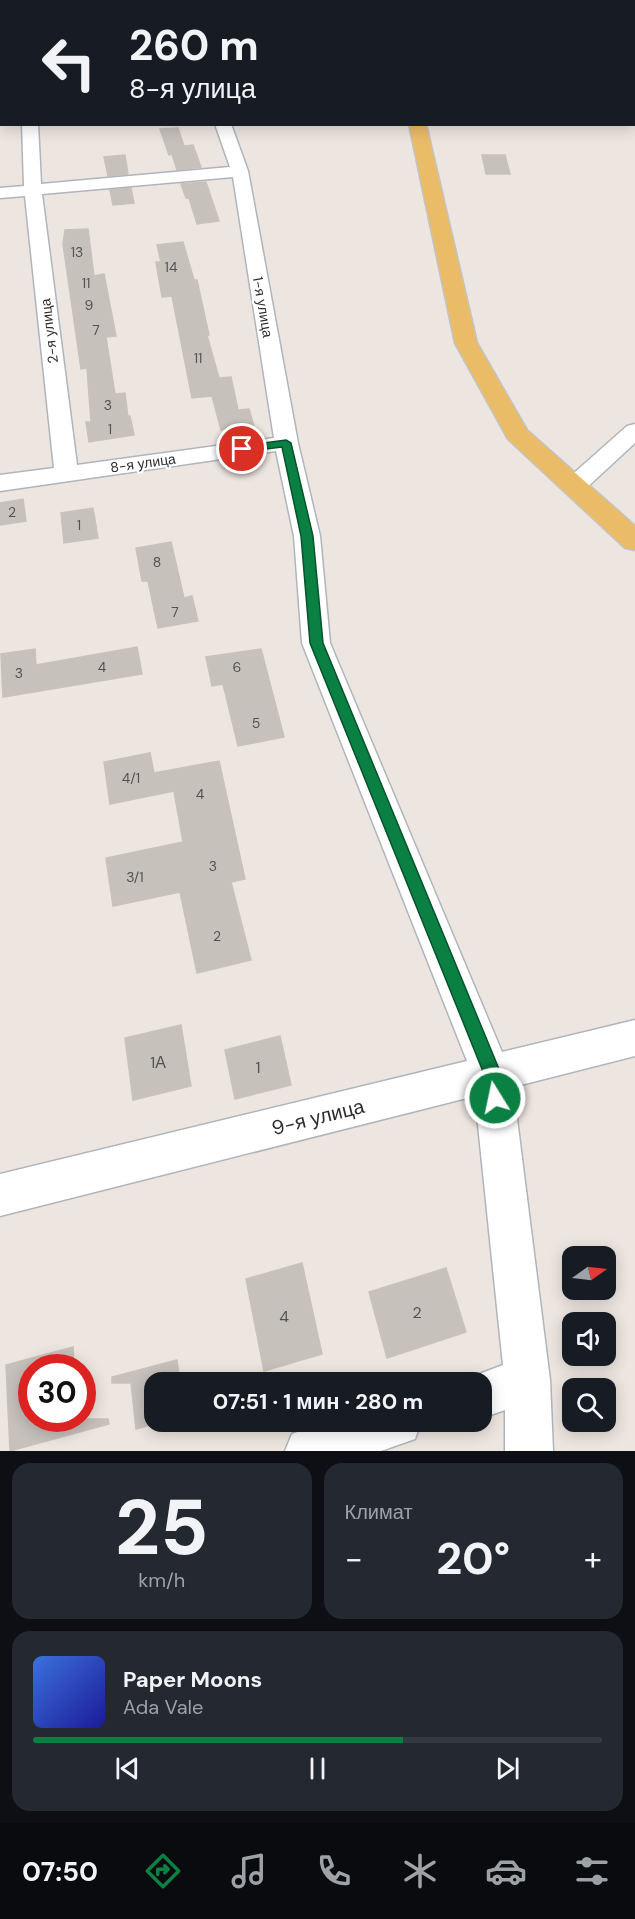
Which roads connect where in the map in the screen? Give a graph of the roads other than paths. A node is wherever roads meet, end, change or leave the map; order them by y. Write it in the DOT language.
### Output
graph roads {
  1 [pos="30,126"];
  2 [pos="224,126"];
  3 [pos="417,126"];
  4 [pos="240,171"];
  5 [pos="33,189"];
  6 [pos="0,193"];
  7 [pos="635,430"];
  8 [pos="286,443"];
  9 [pos="66,473"];
  10 [pos="0,483"];
  11 [pos="574,486"];
  12 [pos="635,541"];
  13 [pos="635,1038"];
  14 [pos="492,1074"];
  15 [pos="0,1195"];
  16 [pos="527,1380"];
  17 [pos="492,1392"];
  18 [pos="367,1432"];
  19 [pos="309,1451"];
  20 [pos="529,1451"];
  1 -- 5 [label="street, 2-я улица"];
  2 -- 4 [label="street, 1-я улица"];
  3 -- 11 [label="main road"];
  4 -- 5 [label="street"];
  4 -- 8 [label="street, 1-я улица"];
  5 -- 6 [label="street"];
  5 -- 9 [label="street, 2-я улица"];
  7 -- 11 [label="street"];
  8 -- 9 [label="street, 8-я улица"];
  8 -- 14 [label="street, 1-я улица"];
  9 -- 10 [label="street, 8-я улица"];
  11 -- 12 [label="main road"];
  13 -- 14 [label="street, 9-я улица"];
  14 -- 15 [label="street, 9-я улица"];
  14 -- 16 [label="street, 1-я улица"];
  16 -- 17 [label="street"];
  16 -- 20 [label="street, 1-я улица"];
  18 -- 19 [label="street"];
}
